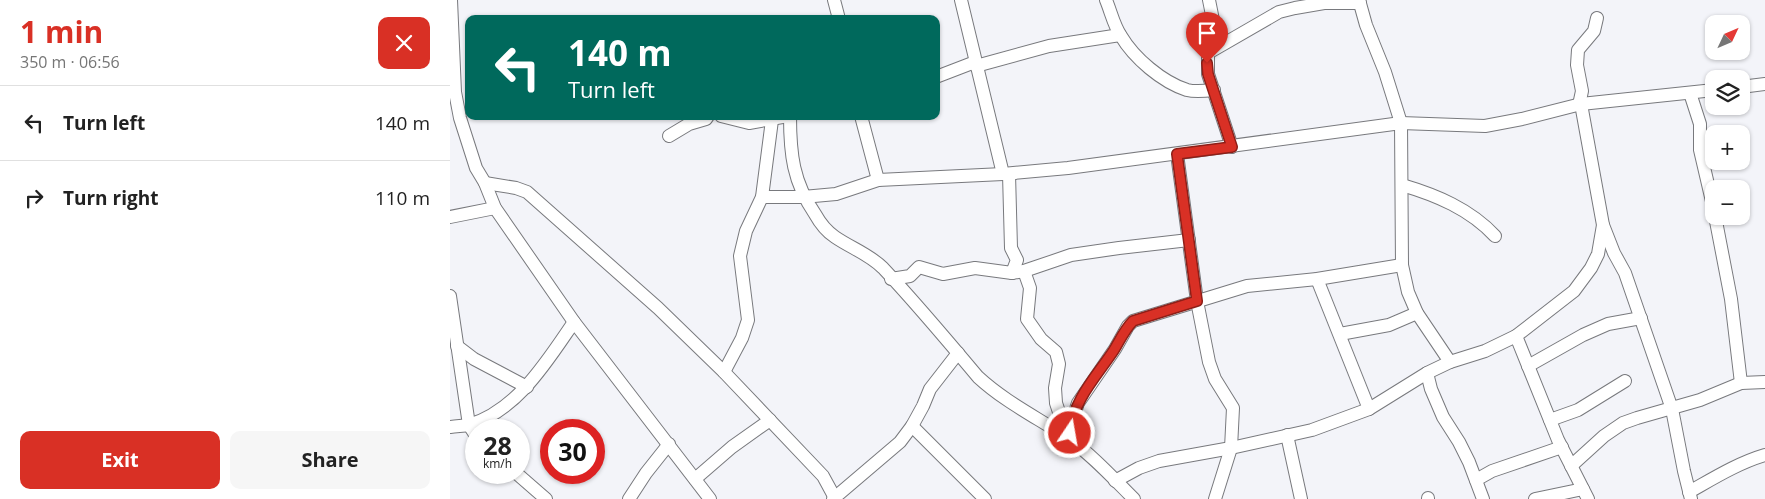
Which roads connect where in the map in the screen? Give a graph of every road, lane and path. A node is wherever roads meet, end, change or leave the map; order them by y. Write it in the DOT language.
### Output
graph roads {
  1 [pos="451,0"];
  2 [pos="834,0"];
  3 [pos="960,0"];
  4 [pos="1106,0"];
  5 [pos="1209,0"];
  6 [pos="1359,1"];
  7 [pos="837,15"];
  8 [pos="1597,18"];
  9 [pos="1120,35"];
  10 [pos="1208,53"];
  11 [pos="975,64"];
  12 [pos="940,76"];
  13 [pos="1765,84"];
  14 [pos="1750,86"];
  15 [pos="1214,90"];
  16 [pos="1705,91"];
  17 [pos="1690,93"];
  18 [pos="1580,105"];
  19 [pos="455,118"];
  20 [pos="703,120"];
  21 [pos="738,120"];
  22 [pos="772,120"];
  23 [pos="789,120"];
  24 [pos="862,120"];
  25 [pos="1401,123"];
  26 [pos="668,136"];
  27 [pos="1232,147"];
  28 [pos="1177,154"];
  29 [pos="1006,174"];
  30 [pos="878,180"];
  31 [pos="1707,180"];
  32 [pos="485,183"];
  33 [pos="1402,185"];
  34 [pos="762,197"];
  35 [pos="804,197"];
  36 [pos="495,208"];
  37 [pos="450,217"];
  38 [pos="1603,225"];
  39 [pos="1717,225"];
  40 [pos="1495,236"];
  41 [pos="1189,240"];
  42 [pos="1402,265"];
  43 [pos="1018,272"];
  44 [pos="891,279"];
  45 [pos="1317,279"];
  46 [pos="450,296"];
  47 [pos="1197,301"];
  48 [pos="1417,313"];
  49 [pos="1642,318"];
  50 [pos="574,322"];
  51 [pos="452,328"];
  52 [pos="1340,334"];
  53 [pos="1516,336"];
  54 [pos="457,346"];
  55 [pos="958,353"];
  56 [pos="1450,362"];
  57 [pos="1528,366"];
  58 [pos="724,372"];
  59 [pos="1426,373"];
  60 [pos="1625,381"];
  61 [pos="1765,382"];
  62 [pos="1740,383"];
  63 [pos="526,386"];
  64 [pos="1369,409"];
  65 [pos="1672,409"];
  66 [pos="470,419"];
  67 [pos="487,419"];
  68 [pos="770,420"];
  69 [pos="1550,420"];
  70 [pos="912,426"];
  71 [pos="450,427"];
  72 [pos="465,429"];
  73 [pos="1287,435"];
  74 [pos="1070,436"];
  75 [pos="669,444"];
  76 [pos="1562,447"];
  77 [pos="1231,448"];
  78 [pos="1765,456"];
  79 [pos="1571,466"];
  80 [pos="695,479"];
  81 [pos="1476,480"];
  82 [pos="1115,481"];
  83 [pos="827,482"];
  84 [pos="527,484"];
  85 [pos="849,484"];
  86 [pos="1585,494"];
  87 [pos="1690,496"];
  88 [pos="542,498"];
  89 [pos="834,498"];
  90 [pos="629,499"];
  91 [pos="710,499"];
  92 [pos="985,499"];
  93 [pos="1134,499"];
  94 [pos="1214,499"];
  95 [pos="1301,499"];
  96 [pos="1483,499"];
  97 [pos="1535,499"];
  1 -- 19 [label="street"];
  2 -- 7 [label="street"];
  3 -- 11 [label="street"];
  4 -- 9 [label="street"];
  5 -- 10 [label="street"];
  6 -- 10 [label="street"];
  6 -- 25 [label="street"];
  8 -- 18 [label="street"];
  9 -- 11 [label="street"];
  9 -- 15 [label="street"];
  10 -- 15 [label="street"];
  11 -- 12 [label="street"];
  11 -- 29 [label="street"];
  13 -- 14 [label="street"];
  15 -- 27 [label="street"];
  16 -- 17 [label="street"];
  17 -- 18 [label="street"];
  17 -- 31 [label="street"];
  18 -- 25 [label="street"];
  18 -- 38 [label="street"];
  19 -- 32 [label="street"];
  20 -- 26 [label="street"];
  21 -- 22 [label="street"];
  22 -- 34 [label="street"];
  23 -- 35 [label="street"];
  24 -- 30 [label="street"];
  25 -- 27 [label="street"];
  25 -- 33 [label="street"];
  27 -- 28 [label="street"];
  28 -- 29 [label="street"];
  28 -- 41 [label="street"];
  29 -- 30 [label="street"];
  29 -- 43 [label="street"];
  30 -- 35 [label="street"];
  32 -- 36 [label="street"];
  32 -- 58 [label="street"];
  33 -- 40 [label="street"];
  33 -- 42 [label="street"];
  34 -- 35 [label="street"];
  34 -- 58 [label="street"];
  35 -- 44 [label="street"];
  36 -- 37 [label="street"];
  36 -- 50 [label="street"];
  38 -- 49 [label="street"];
  38 -- 53 [label="street"];
  39 -- 62 [label="street"];
  41 -- 43 [label="street"];
  41 -- 47 [label="street"];
  42 -- 45 [label="street"];
  42 -- 48 [label="street"];
  43 -- 44 [label="street"];
  43 -- 74 [label="street"];
  44 -- 55 [label="street"];
  45 -- 47 [label="street"];
  45 -- 52 [label="street"];
  46 -- 51 [label="street"];
  47 -- 74 [label="street"];
  47 -- 77 [label="street"];
  48 -- 52 [label="street"];
  48 -- 56 [label="street"];
  49 -- 57 [label="street"];
  49 -- 65 [label="street"];
  50 -- 63 [label="street"];
  50 -- 75 [label="street"];
  51 -- 54 [label="street"];
  52 -- 64 [label="street"];
  53 -- 56 [label="street"];
  53 -- 57 [label="street"];
  54 -- 63 [label="street"];
  54 -- 66 [label="street"];
  55 -- 70 [label="street"];
  55 -- 74 [label="street"];
  56 -- 59 [label="street"];
  57 -- 69 [label="street"];
  58 -- 68 [label="street"];
  59 -- 64 [label="street"];
  59 -- 81 [label="street"];
  60 -- 69 [label="street"];
  61 -- 62 [label="street"];
  62 -- 65 [label="street"];
  63 -- 67 [label="street"];
  64 -- 73 [label="street"];
  65 -- 79 [label="street"];
  65 -- 87 [label="street"];
  68 -- 80 [label="street"];
  68 -- 83 [label="street"];
  69 -- 76 [label="street"];
  70 -- 85 [label="street"];
  70 -- 92 [label="street"];
  71 -- 72 [label="street"];
  73 -- 77 [label="street"];
  73 -- 95 [label="street"];
  74 -- 82 [label="street"];
  75 -- 80 [label="street"];
  75 -- 90 [label="street"];
  76 -- 79 [label="street"];
  76 -- 81 [label="street"];
  77 -- 82 [label="street"];
  77 -- 94 [label="street"];
  78 -- 87 [label="street"];
  79 -- 86 [label="street"];
  80 -- 91 [label="street"];
  81 -- 96 [label="street"];
  82 -- 93 [label="street"];
  83 -- 85 [label="street"];
  83 -- 89 [label="street"];
  84 -- 88 [label="street"];
  85 -- 89 [label="street"];
  86 -- 97 [label="street"];
}
